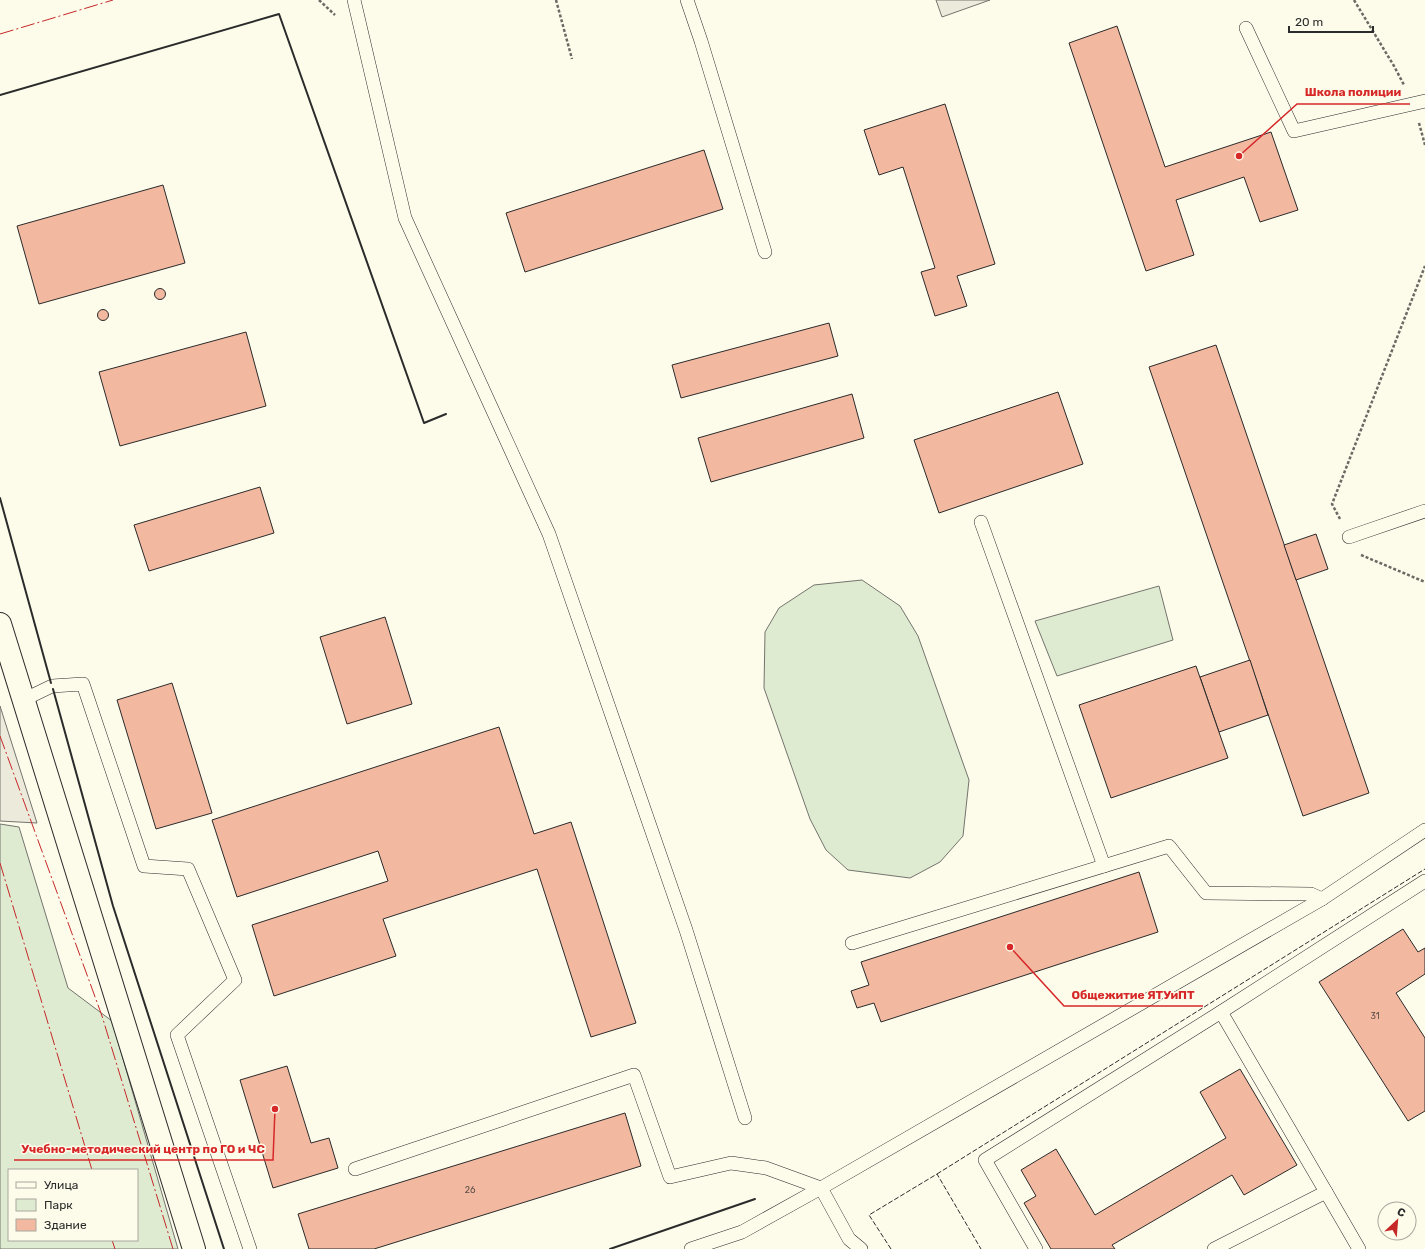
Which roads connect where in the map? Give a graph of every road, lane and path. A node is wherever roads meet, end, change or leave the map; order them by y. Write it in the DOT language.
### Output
graph roads {
  1 [pos="354,0"];
  2 [pos="556,0"];
  3 [pos="687,0"];
  4 [pos="1354,0"];
  5 [pos="1246,28"];
  6 [pos="572,59"];
  7 [pos="1419,102"];
  8 [pos="764,252"];
  9 [pos="1425,266"];
  10 [pos="1332,504"];
  11 [pos="1425,511"];
  12 [pos="981,522"];
  13 [pos="1349,537"];
  14 [pos="0,624"];
  15 [pos="23,700"];
  16 [pos="1425,830"];
  17 [pos="1104,866"];
  18 [pos="1425,881"];
  19 [pos="1322,899"];
  20 [pos="852,943"];
  21 [pos="1221,1012"];
  22 [pos="745,1118"];
  23 [pos="355,1169"];
  24 [pos="821,1188"];
  25 [pos="1326,1192"];
  26 [pos="848,1244"];
  27 [pos="194,1249"];
  28 [pos="250,1249"];
  29 [pos="691,1249"];
  30 [pos="861,1249"];
  31 [pos="1036,1249"];
  32 [pos="1214,1249"];
  33 [pos="1359,1249"];
  1 -- 22 [label="lane"];
  2 -- 6 [label="path"];
  3 -- 8 [label="lane"];
  4 -- 7 [label="path"];
  5 -- 7 [label="lane"];
  9 -- 10 [label="path"];
  11 -- 13 [label="lane"];
  12 -- 17 [label="lane"];
  14 -- 15 [label="street"];
  15 -- 27 [label="street"];
  15 -- 28 [label="lane"];
  16 -- 19 [label="lane"];
  17 -- 19 [label="lane"];
  17 -- 20 [label="lane"];
  18 -- 21 [label="lane"];
  19 -- 24 [label="lane"];
  21 -- 25 [label="lane"];
  21 -- 31 [label="lane"];
  23 -- 24 [label="lane"];
  24 -- 26 [label="lane"];
  24 -- 29 [label="lane"];
  25 -- 32 [label="lane"];
  25 -- 33 [label="lane"];
  26 -- 30 [label="lane"];
}
